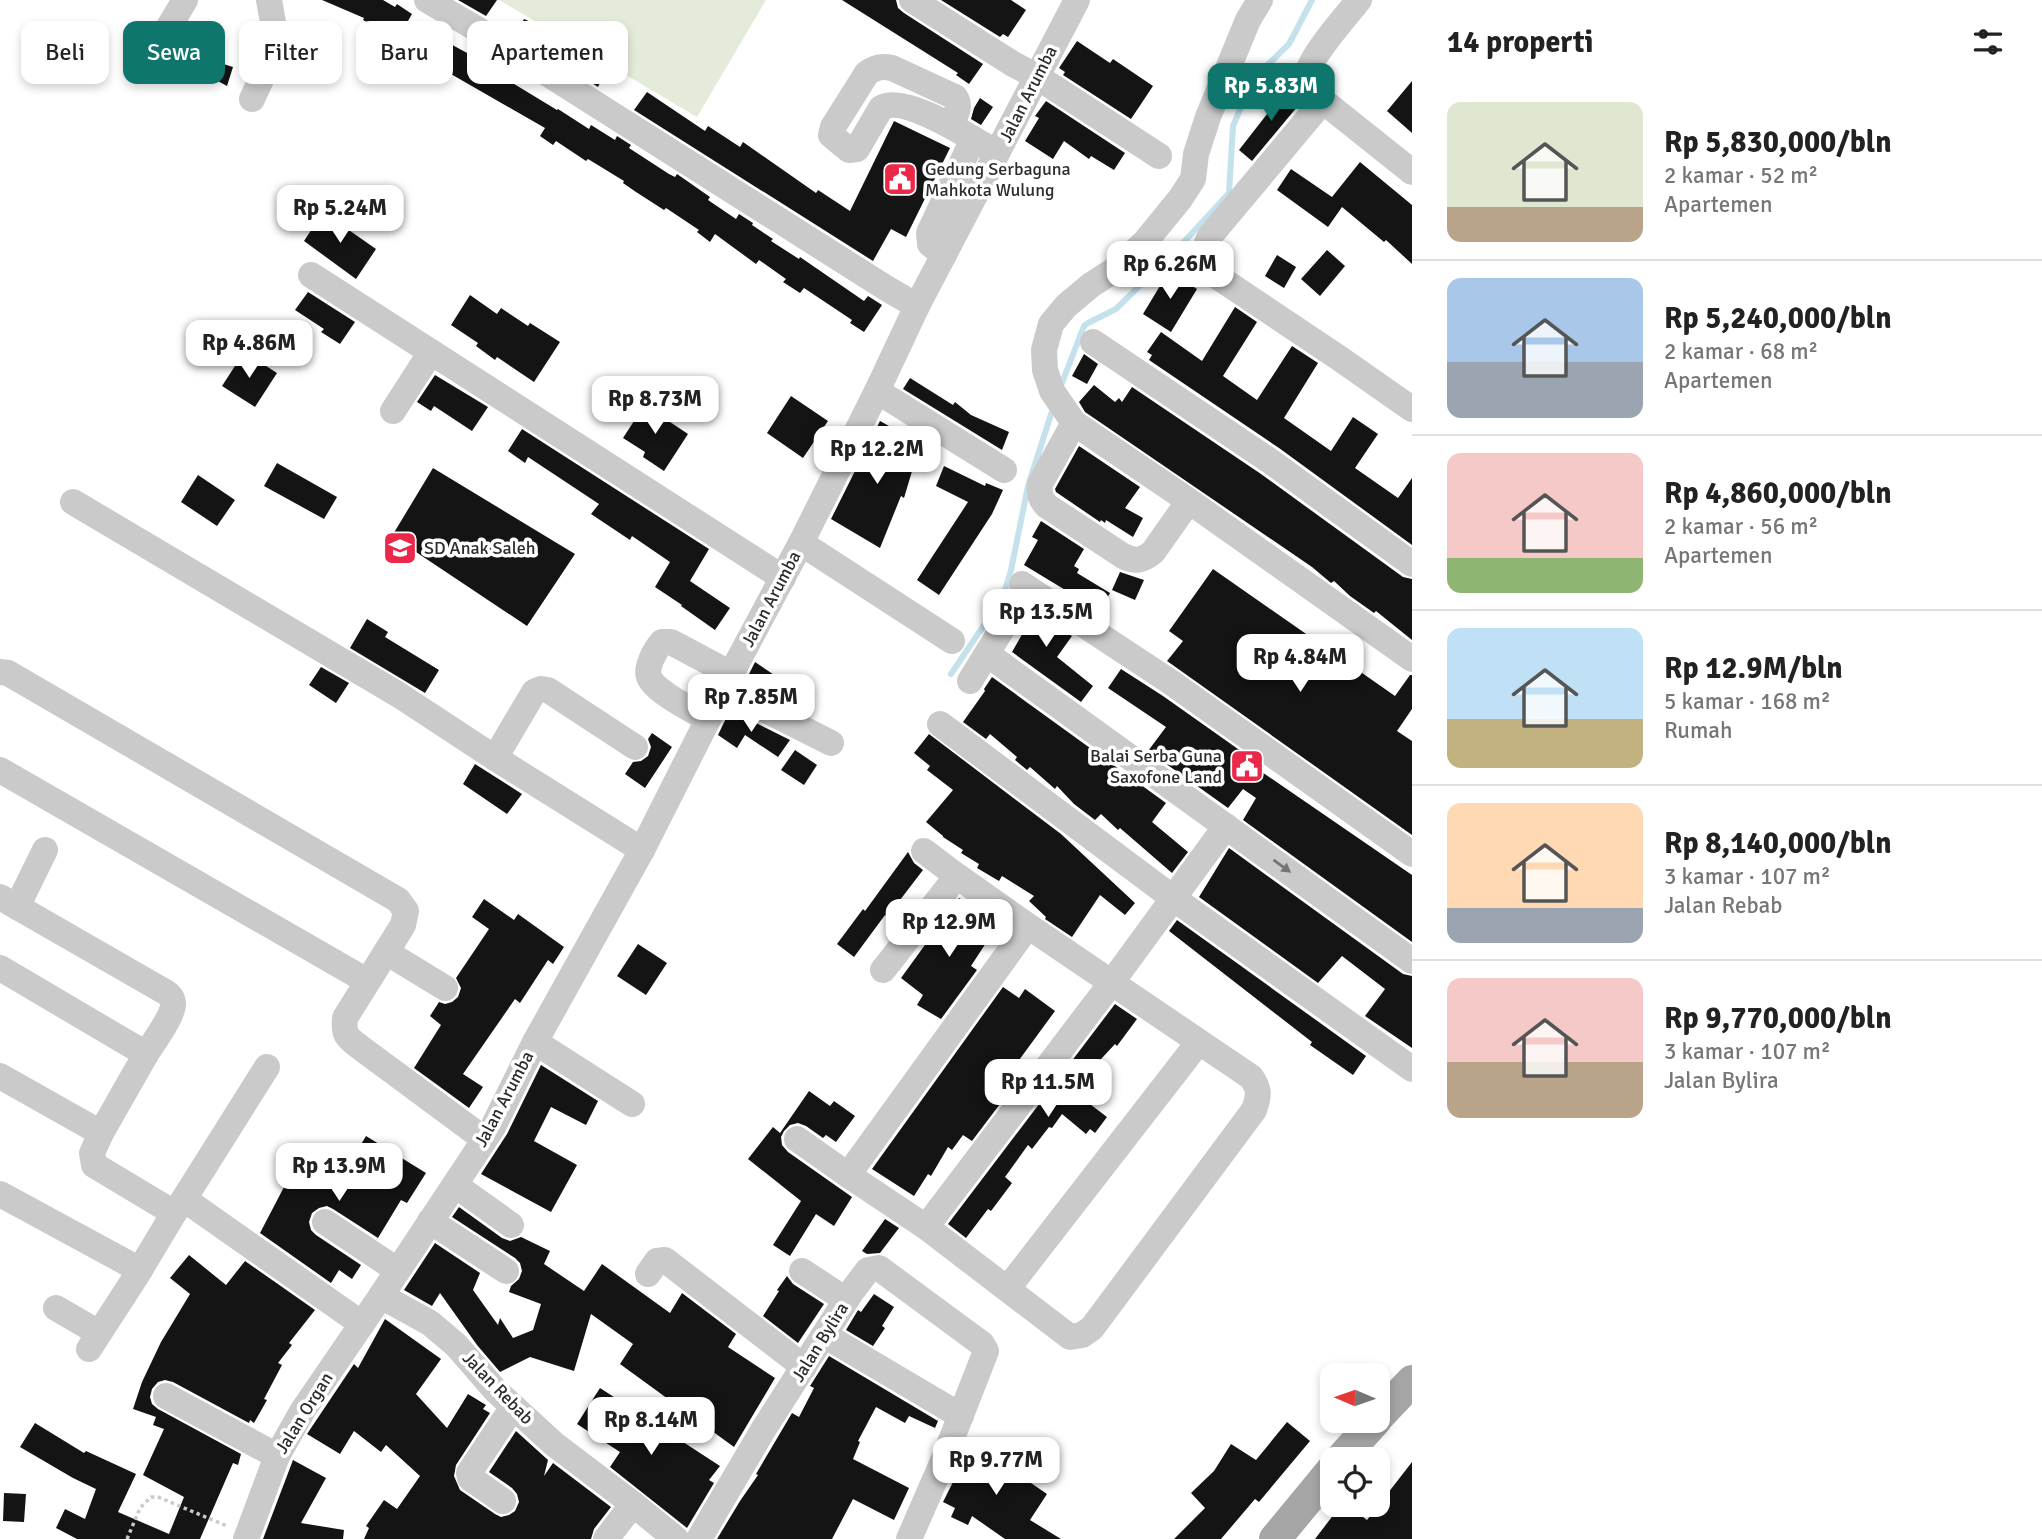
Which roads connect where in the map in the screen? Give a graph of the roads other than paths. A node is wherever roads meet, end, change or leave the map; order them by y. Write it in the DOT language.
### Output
graph roads {
  1 [pos="185,0"];
  2 [pos="269,0"];
  3 [pos="427,0"];
  4 [pos="912,0"];
  5 [pos="1077,0"];
  6 [pos="1260,0"];
  7 [pos="1359,0"];
  8 [pos="172,21"];
  9 [pos="1036,76"];
  10 [pos="855,90"];
  11 [pos="252,99"];
  12 [pos="1323,101"];
  13 [pos="881,108"];
  14 [pos="951,125"];
  15 [pos="974,139"];
  16 [pos="997,153"];
  17 [pos="1159,156"];
  18 [pos="1412,172"];
  19 [pos="944,255"];
  20 [pos="311,275"];
  21 [pos="917,306"];
  22 [pos="1093,342"];
  23 [pos="431,352"];
  24 [pos="877,391"];
  25 [pos="1064,408"];
  26 [pos="1412,409"];
  27 [pos="393,411"];
  28 [pos="1004,470"];
  29 [pos="1189,500"];
  30 [pos="73,502"];
  31 [pos="801,543"];
  32 [pos="1412,564"];
  33 [pos="783,578"];
  34 [pos="1021,584"];
  35 [pos="1002,629"];
  36 [pos="952,641"];
  37 [pos="987,654"];
  38 [pos="1412,659"];
  39 [pos="0,671"];
  40 [pos="970,681"];
  41 [pos="727,682"];
  42 [pos="708,719"];
  43 [pos="940,724"];
  44 [pos="831,743"];
  45 [pos="635,747"];
  46 [pos="495,758"];
  47 [pos="0,771"];
  48 [pos="1226,826"];
  49 [pos="45,849"];
  50 [pos="642,850"];
  51 [pos="924,851"];
  52 [pos="1412,854"];
  53 [pos="957,876"];
  54 [pos="1173,898"];
  55 [pos="9,902"];
  56 [pos="1028,926"];
  57 [pos="386,952"];
  58 [pos="1412,961"];
  59 [pos="0,968"];
  60 [pos="883,970"];
  61 [pos="367,981"];
  62 [pos="1112,982"];
  63 [pos="445,988"];
  64 [pos="535,1042"];
  65 [pos="1198,1043"];
  66 [pos="146,1054"];
  67 [pos="267,1067"];
  68 [pos="1412,1069"];
  69 [pos="0,1076"];
  70 [pos="632,1104"];
  71 [pos="101,1133"];
  72 [pos="484,1139"];
  73 [pos="797,1139"];
  74 [pos="848,1175"];
  75 [pos="455,1185"];
  76 [pos="0,1194"];
  77 [pos="179,1206"];
  78 [pos="430,1221"];
  79 [pos="326,1222"];
  80 [pos="511,1224"];
  81 [pos="926,1227"];
  82 [pos="140,1270"];
  83 [pos="397,1270"];
  84 [pos="802,1270"];
  85 [pos="506,1271"];
  86 [pos="648,1274"];
  87 [pos="1008,1288"];
  88 [pos="381,1296"];
  89 [pos="846,1300"];
  90 [pos="56,1308"];
  91 [pos="362,1324"];
  92 [pos="824,1335"];
  93 [pos="804,1367"];
  94 [pos="1412,1381"];
  95 [pos="166,1396"];
  96 [pos="1390,1405"];
  97 [pos="513,1407"];
  98 [pos="961,1416"];
  99 [pos="1364,1433"];
  100 [pos="1352,1447"];
  101 [pos="277,1456"];
  102 [pos="1320,1485"];
  103 [pos="503,1501"];
  104 [pos="633,1504"];
  105 [pos="247,1537"];
  106 [pos="607,1539"];
  107 [pos="676,1539"];
  108 [pos="699,1539"];
  109 [pos="909,1539"];
  110 [pos="1276,1539"];
  1 -- 8 [label="street"];
  2 -- 11 [label="street"];
  3 -- 21 [label="street"];
  4 -- 9 [label="street"];
  5 -- 9 [label="street, Jalan Arumba"];
  6 -- 25 [label="street"];
  7 -- 12 [label="street"];
  9 -- 16 [label="street, Jalan Arumba"];
  9 -- 17 [label="street"];
  10 -- 13 [label="street"];
  10 -- 13 [label="street"];
  10 -- 14 [label="street"];
  12 -- 18 [label="street"];
  12 -- 26 [label="street"];
  13 -- 14 [label="street"];
  14 -- 15 [label="street"];
  15 -- 16 [label="street"];
  15 -- 19 [label="street"];
  16 -- 19 [label="street, Jalan Arumba"];
  19 -- 21 [label="street, Jalan Arumba"];
  20 -- 23 [label="street"];
  21 -- 24 [label="street, Jalan Arumba"];
  22 -- 32 [label="street"];
  23 -- 27 [label="street"];
  23 -- 33 [label="street"];
  24 -- 28 [label="street"];
  24 -- 31 [label="street, Jalan Arumba"];
  25 -- 29 [label="street"];
  25 -- 29 [label="street"];
  29 -- 38 [label="street"];
  30 -- 46 [label="street"];
  31 -- 33 [label="street, Jalan Arumba"];
  31 -- 36 [label="street"];
  33 -- 41 [label="street, Jalan Arumba"];
  34 -- 52 [label="street"];
  35 -- 37 [label="street"];
  37 -- 40 [label="street"];
  37 -- 48 [label="street"];
  39 -- 57 [label="street"];
  41 -- 42 [label="street, Jalan Arumba"];
  41 -- 42 [label="street"];
  41 -- 44 [label="street"];
  42 -- 50 [label="street, Jalan Arumba"];
  43 -- 54 [label="street"];
  45 -- 46 [label="street"];
  46 -- 50 [label="street"];
  47 -- 61 [label="street"];
  48 -- 54 [label="street"];
  48 -- 58 [label="street, one-way"];
  49 -- 55 [label="street"];
  50 -- 64 [label="street, Jalan Arumba"];
  51 -- 53 [label="street"];
  53 -- 56 [label="street"];
  53 -- 60 [label="street"];
  54 -- 62 [label="street"];
  54 -- 68 [label="street"];
  55 -- 66 [label="street"];
  56 -- 62 [label="street"];
  56 -- 74 [label="street"];
  57 -- 61 [label="street"];
  57 -- 63 [label="street"];
  59 -- 66 [label="street"];
  61 -- 72 [label="street"];
  62 -- 65 [label="street"];
  62 -- 81 [label="street"];
  64 -- 70 [label="street"];
  64 -- 72 [label="street, Jalan Arumba"];
  65 -- 87 [label="street"];
  65 -- 87 [label="street"];
  66 -- 71 [label="street"];
  67 -- 77 [label="street"];
  69 -- 71 [label="street"];
  71 -- 77 [label="street"];
  72 -- 75 [label="street, Jalan Arumba"];
  73 -- 74 [label="street"];
  74 -- 81 [label="street"];
  75 -- 78 [label="street, Jalan Arumba"];
  75 -- 80 [label="street"];
  76 -- 82 [label="street"];
  77 -- 82 [label="street"];
  77 -- 91 [label="street"];
  78 -- 83 [label="street, Jalan Arumba"];
  78 -- 85 [label="street"];
  79 -- 83 [label="street"];
  81 -- 87 [label="street"];
  82 -- 90 [label="street"];
  83 -- 88 [label="street, Jalan Arumba"];
  84 -- 89 [label="street"];
  86 -- 93 [label="street"];
  88 -- 91 [label="street, Jalan Organ"];
  88 -- 97 [label="street, Jalan Rebab"];
  89 -- 92 [label="street, Jalan Bylira"];
  89 -- 98 [label="street, Jalan Bylira"];
  91 -- 101 [label="street, Jalan Organ"];
  92 -- 93 [label="street, Jalan Bylira"];
  92 -- 98 [label="street"];
  93 -- 108 [label="street, Jalan Bylira"];
  94 -- 96 [label="main road"];
  95 -- 101 [label="street"];
  97 -- 103 [label="street"];
  97 -- 104 [label="street, Jalan Rebab"];
  98 -- 109 [label="street"];
  99 -- 100 [label="main road"];
  101 -- 105 [label="street, Jalan Organ"];
  102 -- 110 [label="main road"];
  104 -- 106 [label="street"];
  104 -- 107 [label="street, Jalan Rebab"];
}
